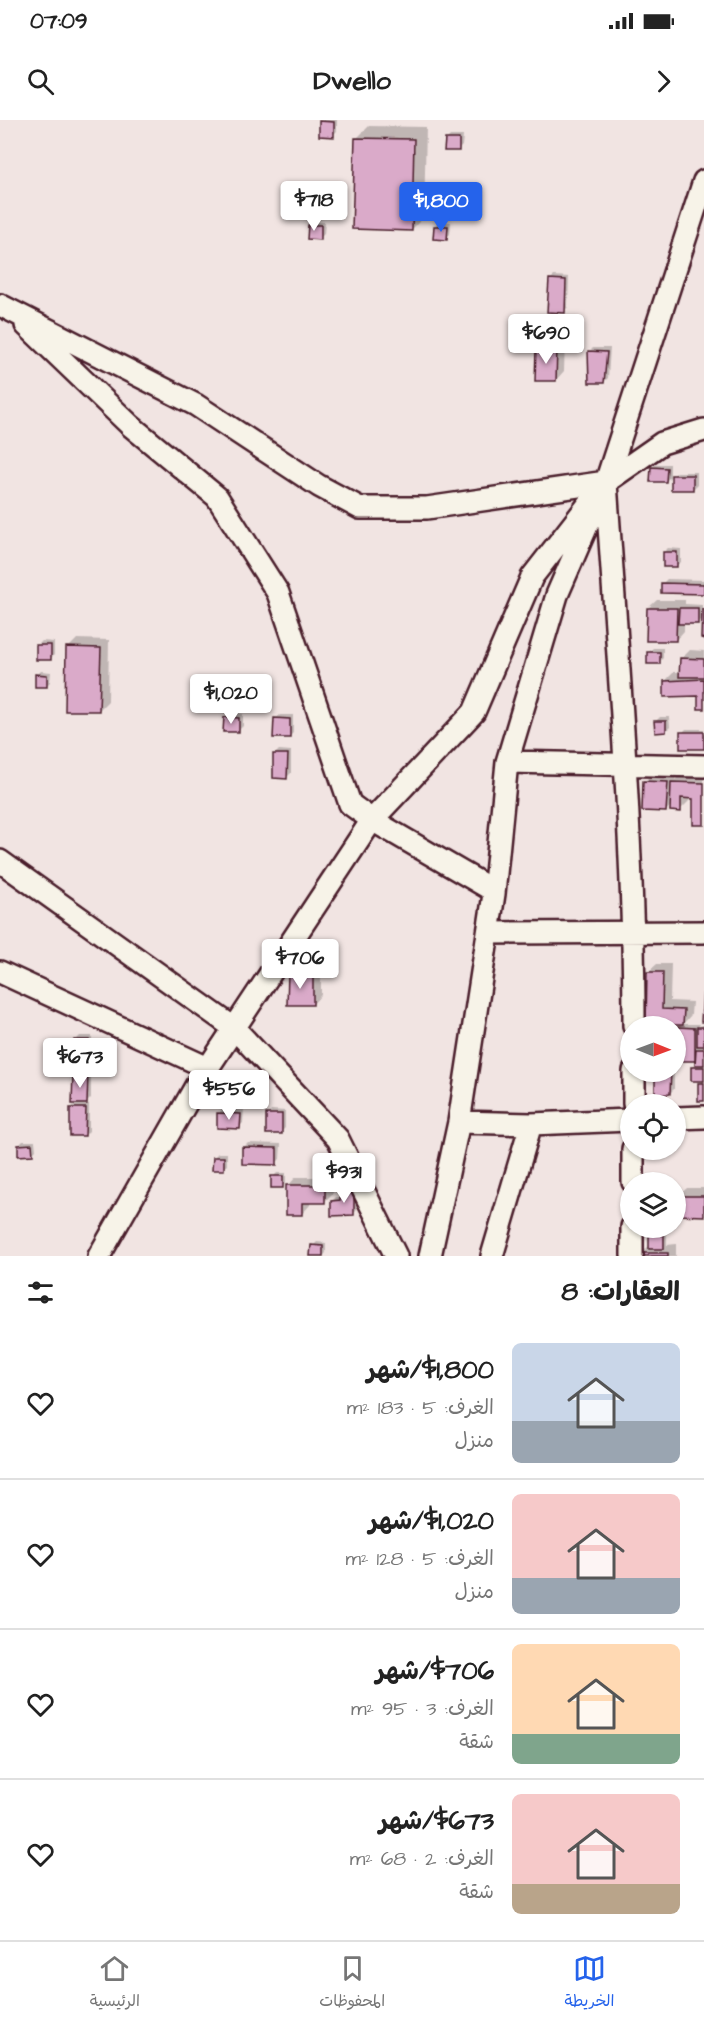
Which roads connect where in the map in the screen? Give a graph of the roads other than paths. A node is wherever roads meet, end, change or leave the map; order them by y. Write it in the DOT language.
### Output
graph roads {
  1 [pos="704,181"];
  2 [pos="5,308"];
  3 [pos="704,430"];
  4 [pos="606,482"];
  5 [pos="507,762"];
  6 [pos="626,765"];
  7 [pos="704,766"];
  8 [pos="372,820"];
  9 [pos="0,861"];
  10 [pos="494,891"];
  11 [pos="634,932"];
  12 [pos="704,932"];
  13 [pos="488,933"];
  14 [pos="0,972"];
  15 [pos="634,1016"];
  16 [pos="234,1028"];
  17 [pos="208,1068"];
  18 [pos="704,1117"];
  19 [pos="686,1118"];
  20 [pos="620,1120"];
  21 [pos="459,1122"];
  22 [pos="531,1124"];
  23 [pos="632,1238"];
  24 [pos="99,1256"];
  25 [pos="396,1256"];
  26 [pos="430,1256"];
  27 [pos="492,1256"];
  28 [pos="632,1256"];
  1 -- 4 [label="street"];
  2 -- 4 [label="street"];
  2 -- 8 [label="street"];
  3 -- 4 [label="street"];
  4 -- 5 [label="street"];
  4 -- 6 [label="street"];
  4 -- 8 [label="street"];
  5 -- 6 [label="street"];
  5 -- 10 [label="street"];
  6 -- 7 [label="street"];
  6 -- 11 [label="street"];
  8 -- 10 [label="street"];
  8 -- 16 [label="street"];
  9 -- 16 [label="street"];
  10 -- 13 [label="street"];
  11 -- 12 [label="street"];
  11 -- 13 [label="street"];
  11 -- 15 [label="street"];
  13 -- 21 [label="street"];
  14 -- 17 [label="street"];
  16 -- 17 [label="street"];
  16 -- 25 [label="street"];
  17 -- 24 [label="street"];
  18 -- 19 [label="street"];
  20 -- 22 [label="street"];
  21 -- 22 [label="street"];
  21 -- 26 [label="street"];
  22 -- 27 [label="street"];
  23 -- 28 [label="street"];
}
